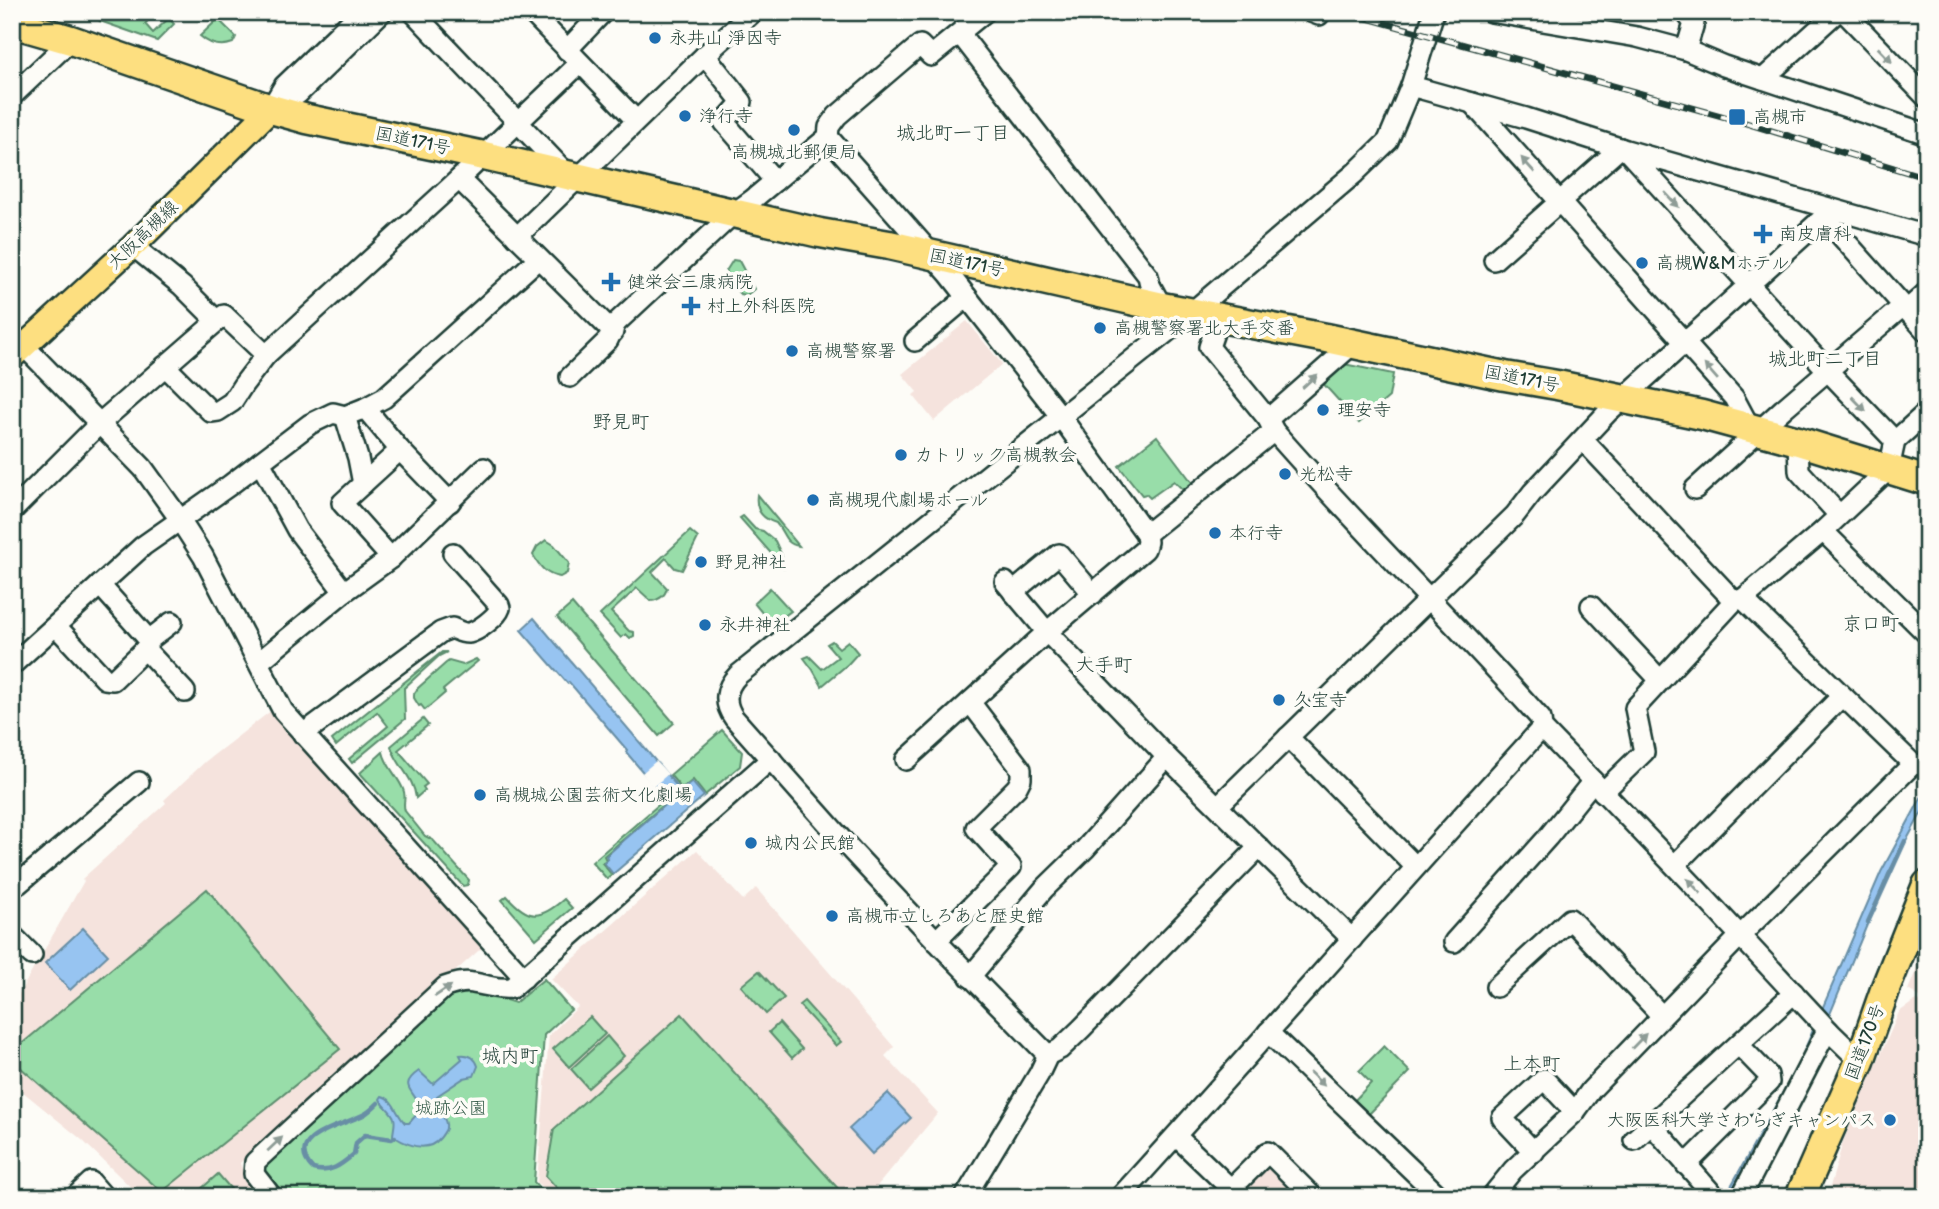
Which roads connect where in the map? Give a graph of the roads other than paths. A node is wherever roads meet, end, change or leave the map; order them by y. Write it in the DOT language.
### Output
graph roads {
  1 [pos="361,12"];
  2 [pos="382,12"];
  3 [pos="413,12"];
  4 [pos="531,12"];
  5 [pos="603,12"];
  6 [pos="753,12"];
  7 [pos="985,12"];
  8 [pos="1311,12"];
  9 [pos="1320,12"];
  10 [pos="1434,12"];
  11 [pos="1491,12"];
  12 [pos="1685,12"];
  13 [pos="1838,12"];
  14 [pos="1844,12"];
  15 [pos="1574,20"];
  16 [pos="12,23"];
  17 [pos="963,30"];
  18 [pos="71,40"];
  19 [pos="1686,50"];
  20 [pos="705,55"];
  21 [pos="573,57"];
  22 [pos="1763,79"];
  23 [pos="1411,86"];
  24 [pos="12,96"];
  25 [pos="1927,98"];
  26 [pos="1472,103"];
  27 [pos="271,108"];
  28 [pos="636,120"];
  29 [pos="518,123"];
  30 [pos="1926,133"];
  31 [pos="828,137"];
  32 [pos="1623,149"];
  33 [pos="484,156"];
  34 [pos="573,177"];
  35 [pos="459,179"];
  36 [pos="775,181"];
  37 [pos="1561,202"];
  38 [pos="734,213"];
  39 [pos="1827,213"];
  40 [pos="1927,236"];
  41 [pos="517,237"];
  42 [pos="133,246"];
  43 [pos="933,256"];
  44 [pos="538,259"];
  45 [pos="1494,260"];
  46 [pos="1751,285"];
  47 [pos="1927,292"];
  48 [pos="967,297"];
  49 [pos="1162,307"];
  50 [pos="1905,308"];
  51 [pos="1206,315"];
  52 [pos="217,321"];
  53 [pos="613,332"];
  54 [pos="1927,332"];
  55 [pos="915,341"];
  56 [pos="1685,343"];
  57 [pos="1353,344"];
  58 [pos="19,352"];
  59 [pos="266,355"];
  60 [pos="165,366"];
  61 [pos="1828,371"];
  62 [pos="570,377"];
  63 [pos="1623,398"];
  64 [pos="365,408"];
  65 [pos="1927,412"];
  66 [pos="345,416"];
  67 [pos="1061,417"];
  68 [pos="100,423"];
  69 [pos="1271,425"];
  70 [pos="1755,429"];
  71 [pos="1583,440"];
  72 [pos="1798,441"];
  73 [pos="1895,441"];
  74 [pos="400,450"];
  75 [pos="260,462"];
  76 [pos="484,468"];
  77 [pos="1889,469"];
  78 [pos="1927,481"];
  79 [pos="363,484"];
  80 [pos="1695,489"];
  81 [pos="450,502"];
  82 [pos="12,511"];
  83 [pos="1839,515"];
  84 [pos="180,521"];
  85 [pos="1823,531"];
  86 [pos="1146,534"];
  87 [pos="453,553"];
  88 [pos="391,558"];
  89 [pos="100,585"];
  90 [pos="344,592"];
  91 [pos="1093,594"];
  92 [pos="1429,600"];
  93 [pos="1738,600"];
  94 [pos="1591,606"];
  95 [pos="172,622"];
  96 [pos="56,626"];
  97 [pos="1047,632"];
  98 [pos="1927,634"];
  99 [pos="147,645"];
  100 [pos="259,662"];
  101 [pos="12,665"];
  102 [pos="1660,680"];
  103 [pos="185,692"];
  104 [pos="1842,695"];
  105 [pos="970,702"];
  106 [pos="1542,727"];
  107 [pos="303,734"];
  108 [pos="1288,737"];
  109 [pos="1167,757"];
  110 [pos="771,759"];
  111 [pos="906,761"];
  112 [pos="1920,765"];
  113 [pos="139,782"];
  114 [pos="1598,786"];
  115 [pos="1218,806"];
  116 [pos="1259,847"];
  117 [pos="1675,865"];
  118 [pos="1415,866"];
  119 [pos="12,878"];
  120 [pos="1927,885"];
  121 [pos="12,934"];
  122 [pos="1740,936"];
  123 [pos="1352,939"];
  124 [pos="936,941"];
  125 [pos="1454,942"];
  126 [pos="32,955"];
  127 [pos="970,976"];
  128 [pos="524,978"];
  129 [pos="1496,987"];
  130 [pos="1794,993"];
  131 [pos="1662,1016"];
  132 [pos="1824,1026"];
  133 [pos="1268,1032"];
  134 [pos="1739,1045"];
  135 [pos="1048,1055"];
  136 [pos="1860,1061"];
  137 [pos="1575,1112"];
  138 [pos="1651,1124"];
  139 [pos="1176,1136"];
  140 [pos="1634,1140"];
  141 [pos="1534,1152"];
  142 [pos="1686,1165"];
  143 [pos="1227,1193"];
  144 [pos="1704,1193"];
  145 [pos="75,1197"];
  146 [pos="104,1197"];
  147 [pos="272,1197"];
  148 [pos="965,1197"];
  149 [pos="1121,1197"];
  150 [pos="1313,1197"];
  151 [pos="1440,1197"];
  152 [pos="1491,1197"];
  153 [pos="1741,1197"];
  154 [pos="1800,1197"];
  1 -- 27 [label="street"];
  2 -- 27 [label="street"];
  3 -- 29 [label="street"];
  4 -- 21 [label="street"];
  5 -- 21 [label="street"];
  6 -- 20 [label="street"];
  7 -- 17 [label="street"];
  8 -- 9 [label="street"];
  10 -- 23 [label="street"];
  11 -- 15 [label="street"];
  12 -- 19 [label="street"];
  13 -- 22 [label="street"];
  14 -- 25 [label="street, one-way"];
  15 -- 19 [label="street"];
  16 -- 18 [label="highway, 国道171号"];
  17 -- 31 [label="street"];
  17 -- 49 [label="street"];
  18 -- 24 [label="street"];
  18 -- 27 [label="highway, 国道171号"];
  19 -- 22 [label="street"];
  20 -- 28 [label="street"];
  20 -- 36 [label="street"];
  21 -- 28 [label="street"];
  21 -- 29 [label="street"];
  22 -- 30 [label="street"];
  23 -- 26 [label="street"];
  23 -- 51 [label="street"];
  26 -- 32 [label="street"];
  37 -- 26 [label="street, one-way"];
  27 -- 33 [label="highway, 国道171号"];
  27 -- 42 [label="main road, 大阪高槻線"];
  28 -- 34 [label="street"];
  29 -- 33 [label="street"];
  29 -- 34 [label="street"];
  31 -- 36 [label="street"];
  31 -- 43 [label="street"];
  32 -- 37 [label="street"];
  32 -- 39 [label="street"];
  32 -- 46 [label="street, one-way"];
  33 -- 34 [label="highway, 国道171号"];
  33 -- 35 [label="street"];
  34 -- 38 [label="highway, 国道171号"];
  34 -- 41 [label="street"];
  35 -- 41 [label="street"];
  35 -- 59 [label="street"];
  36 -- 38 [label="street"];
  37 -- 45 [label="street"];
  37 -- 56 [label="street"];
  38 -- 43 [label="highway, 国道171号"];
  38 -- 53 [label="street"];
  39 -- 40 [label="street"];
  39 -- 46 [label="street"];
  39 -- 50 [label="street"];
  41 -- 44 [label="street"];
  42 -- 52 [label="street"];
  42 -- 58 [label="main road, 大阪高槻線"];
  43 -- 48 [label="street"];
  43 -- 49 [label="highway, 国道171号"];
  44 -- 53 [label="street"];
  44 -- 64 [label="street"];
  46 -- 56 [label="street"];
  46 -- 61 [label="street"];
  47 -- 50 [label="street"];
  48 -- 55 [label="street"];
  48 -- 67 [label="street"];
  49 -- 51 [label="highway, 国道171号"];
  50 -- 54 [label="street"];
  50 -- 61 [label="street"];
  51 -- 57 [label="highway, 国道171号"];
  51 -- 67 [label="street"];
  51 -- 69 [label="street"];
  52 -- 59 [label="street"];
  52 -- 60 [label="street"];
  53 -- 62 [label="street"];
  56 -- 63 [label="street"];
  70 -- 56 [label="street, one-way"];
  57 -- 63 [label="highway, 国道171号"];
  69 -- 57 [label="street, one-way"];
  58 -- 68 [label="street"];
  59 -- 60 [label="street"];
  60 -- 68 [label="street"];
  61 -- 70 [label="street"];
  61 -- 73 [label="street, one-way"];
  63 -- 70 [label="highway, 国道171号"];
  63 -- 71 [label="street"];
  64 -- 66 [label="street"];
  64 -- 74 [label="street"];
  65 -- 73 [label="street"];
  66 -- 75 [label="street"];
  66 -- 79 [label="street"];
  67 -- 86 [label="street"];
  67 -- 110 [label="street"];
  68 -- 82 [label="street"];
  68 -- 84 [label="street"];
  69 -- 86 [label="street"];
  69 -- 92 [label="street"];
  70 -- 72 [label="highway, 国道171号"];
  70 -- 80 [label="street"];
  71 -- 92 [label="street"];
  71 -- 93 [label="street"];
  72 -- 77 [label="highway, 国道171号"];
  72 -- 83 [label="street"];
  73 -- 77 [label="street"];
  74 -- 79 [label="street"];
  74 -- 81 [label="street"];
  75 -- 84 [label="street"];
  75 -- 90 [label="street"];
  76 -- 81 [label="street"];
  77 -- 78 [label="highway, 国道171号"];
  77 -- 83 [label="street"];
  79 -- 88 [label="street"];
  81 -- 88 [label="street"];
  83 -- 85 [label="street"];
  84 -- 89 [label="street"];
  84 -- 100 [label="street"];
  85 -- 93 [label="street"];
  85 -- 98 [label="street"];
  86 -- 91 [label="street"];
  87 -- 107 [label="street"];
  88 -- 90 [label="street"];
  89 -- 96 [label="street"];
  89 -- 99 [label="street"];
  90 -- 100 [label="street"];
  91 -- 97 [label="street"];
  91 -- 97 [label="street"];
  92 -- 106 [label="street"];
  92 -- 108 [label="street"];
  93 -- 102 [label="street"];
  93 -- 104 [label="street"];
  94 -- 102 [label="street"];
  95 -- 99 [label="street"];
  96 -- 99 [label="street"];
  96 -- 101 [label="street"];
  97 -- 105 [label="street"];
  97 -- 109 [label="street"];
  99 -- 103 [label="street"];
  100 -- 107 [label="street"];
  102 -- 114 [label="street"];
  104 -- 112 [label="street"];
  104 -- 117 [label="street"];
  105 -- 111 [label="street"];
  105 -- 124 [label="street"];
  106 -- 114 [label="street"];
  106 -- 118 [label="street"];
  107 -- 128 [label="street"];
  108 -- 115 [label="street"];
  108 -- 118 [label="street"];
  109 -- 115 [label="street"];
  109 -- 127 [label="street"];
  110 -- 124 [label="street"];
  110 -- 128 [label="street"];
  112 -- 122 [label="street"];
  113 -- 119 [label="street"];
  114 -- 117 [label="street"];
  114 -- 125 [label="street"];
  115 -- 116 [label="street"];
  116 -- 123 [label="street"];
  116 -- 135 [label="street"];
  122 -- 117 [label="street, one-way"];
  118 -- 123 [label="street"];
  120 -- 136 [label="highway, 国道170号"];
  121 -- 126 [label="street"];
  122 -- 130 [label="street"];
  122 -- 131 [label="street"];
  123 -- 133 [label="street"];
  124 -- 127 [label="street"];
  127 -- 135 [label="street"];
  147 -- 128 [label="street, one-way"];
  129 -- 131 [label="street"];
  130 -- 132 [label="street"];
  130 -- 134 [label="street"];
  137 -- 131 [label="street, one-way"];
  132 -- 136 [label="street"];
  132 -- 153 [label="street"];
  133 -- 139 [label="street"];
  133 -- 151 [label="street, one-way"];
  134 -- 138 [label="street"];
  134 -- 142 [label="street"];
  135 -- 148 [label="street"];
  136 -- 154 [label="highway, 国道170号"];
  137 -- 141 [label="street"];
  137 -- 141 [label="street"];
  138 -- 140 [label="street"];
  138 -- 142 [label="street"];
  139 -- 143 [label="street"];
  139 -- 149 [label="street"];
  141 -- 152 [label="street"];
  142 -- 144 [label="street"];
  143 -- 150 [label="street"];
  145 -- 146 [label="street"];
}
